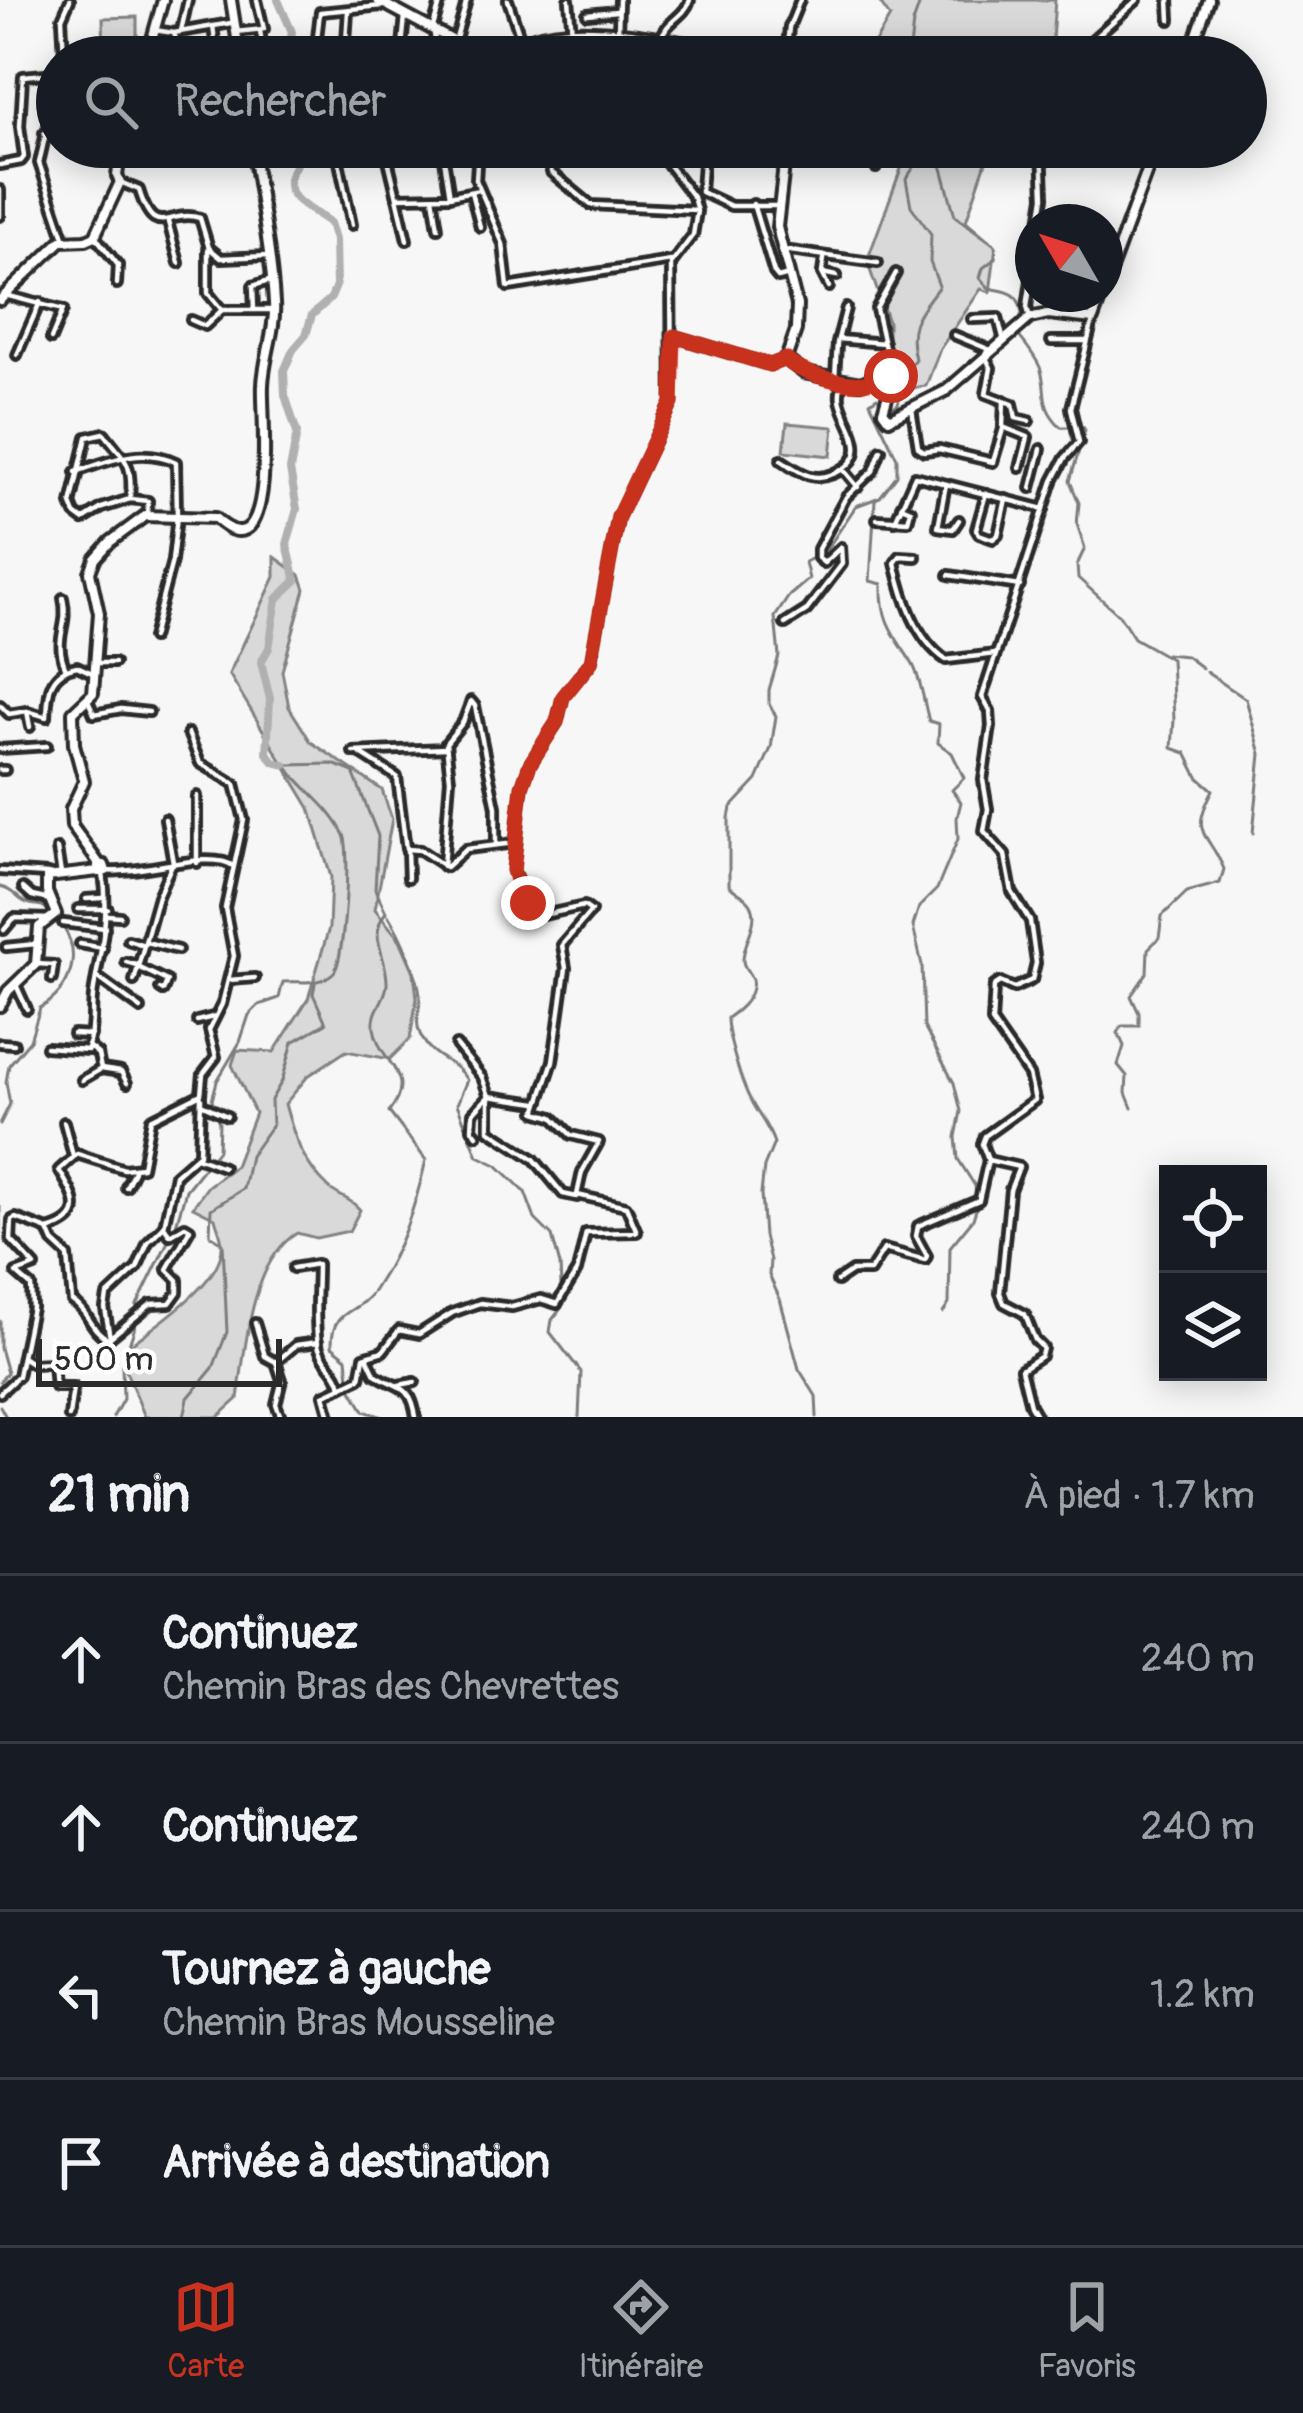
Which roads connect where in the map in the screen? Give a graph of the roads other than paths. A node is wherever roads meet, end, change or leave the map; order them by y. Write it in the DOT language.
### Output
graph roads {
  1 [pos="70,0"];
  2 [pos="164,0"];
  3 [pos="188,0"];
  4 [pos="231,0"];
  5 [pos="256,0"];
  6 [pos="338,0"];
  7 [pos="441,0"];
  8 [pos="453,0"];
  9 [pos="508,0"];
  10 [pos="569,0"];
  11 [pos="619,0"];
  12 [pos="691,0"];
  13 [pos="800,0"];
  14 [pos="1137,0"];
  15 [pos="1169,0"];
  16 [pos="1208,0"];
  17 [pos="466,2"];
  18 [pos="380,3"];
  19 [pos="620,10"];
  20 [pos="344,11"];
  21 [pos="587,14"];
  22 [pos="405,16"];
  23 [pos="1170,20"];
  24 [pos="213,26"];
  25 [pos="236,27"];
  26 [pos="434,30"];
  27 [pos="154,31"];
  28 [pos="260,31"];
  29 [pos="178,32"];
  30 [pos="572,33"];
  31 [pos="618,33"];
  32 [pos="63,36"];
  33 [pos="153,36"];
  34 [pos="178,36"];
  35 [pos="214,36"];
  36 [pos="237,36"];
  37 [pos="261,36"];
  38 [pos="317,36"];
  39 [pos="345,36"];
  40 [pos="403,36"];
  41 [pos="435,36"];
  42 [pos="444,36"];
  43 [pos="457,36"];
  44 [pos="520,36"];
  45 [pos="550,36"];
  46 [pos="640,36"];
  47 [pos="663,36"];
  48 [pos="788,36"];
  49 [pos="1096,36"];
  50 [pos="1196,36"];
  51 [pos="36,74"];
  52 [pos="0,165"];
  53 [pos="41,168"];
  54 [pos="120,168"];
  55 [pos="255,168"];
  56 [pos="340,168"];
  57 [pos="390,168"];
  58 [pos="446,168"];
  59 [pos="476,168"];
  60 [pos="550,168"];
  61 [pos="671,168"];
  62 [pos="703,168"];
  63 [pos="784,168"];
  64 [pos="1043,168"];
  65 [pos="1145,168"];
  66 [pos="120,182"];
  67 [pos="0,190"];
  68 [pos="475,191"];
  69 [pos="451,196"];
  70 [pos="398,197"];
  71 [pos="434,197"];
  72 [pos="753,204"];
  73 [pos="1043,204"];
  74 [pos="778,206"];
  75 [pos="697,210"];
  76 [pos="0,216"];
  77 [pos="168,222"];
  78 [pos="352,225"];
  79 [pos="438,227"];
  80 [pos="480,227"];
  81 [pos="1123,233"];
  82 [pos="95,236"];
  83 [pos="65,240"];
  84 [pos="407,240"];
  85 [pos="209,248"];
  86 [pos="782,250"];
  87 [pos="268,256"];
  88 [pos="824,256"];
  89 [pos="671,261"];
  90 [pos="179,262"];
  91 [pos="878,262"];
  92 [pos="822,273"];
  93 [pos="896,273"];
  94 [pos="789,274"];
  95 [pos="837,276"];
  96 [pos="271,281"];
  97 [pos="117,284"];
  98 [pos="830,286"];
  99 [pos="3,298"];
  100 [pos="40,302"];
  101 [pos="846,308"];
  102 [pos="222,310"];
  103 [pos="254,310"];
  104 [pos="274,310"];
  105 [pos="1027,312"];
  106 [pos="1096,312"];
  107 [pos="972,319"];
  108 [pos="1093,319"];
  109 [pos="191,320"];
  110 [pos="1027,320"];
  111 [pos="954,335"];
  112 [pos="674,336"];
  113 [pos="1008,338"];
  114 [pos="52,339"];
  115 [pos="838,339"];
  116 [pos="1051,340"];
  117 [pos="1088,341"];
  118 [pos="884,344"];
  119 [pos="796,353"];
  120 [pos="16,355"];
  121 [pos="989,355"];
  122 [pos="786,359"];
  123 [pos="794,368"];
  124 [pos="891,376"];
  125 [pos="838,379"];
  126 [pos="1004,400"];
  127 [pos="912,409"];
  128 [pos="1029,421"];
  129 [pos="1003,429"];
  130 [pos="1042,449"];
  131 [pos="881,450"];
  132 [pos="126,455"];
  133 [pos="790,467"];
  134 [pos="1020,468"];
  135 [pos="843,469"];
  136 [pos="76,472"];
  137 [pos="946,484"];
  138 [pos="858,487"];
  139 [pos="1031,488"];
  140 [pos="986,494"];
  141 [pos="130,499"];
  142 [pos="1006,499"];
  143 [pos="899,506"];
  144 [pos="1044,509"];
  145 [pos="147,516"];
  146 [pos="177,516"];
  147 [pos="877,519"];
  148 [pos="959,520"];
  149 [pos="895,521"];
  150 [pos="916,557"];
  151 [pos="949,575"];
  152 [pos="1020,586"];
  153 [pos="63,598"];
  154 [pos="785,624"];
  155 [pos="152,638"];
  156 [pos="996,654"];
  157 [pos="114,663"];
  158 [pos="66,668"];
  159 [pos="94,668"];
  160 [pos="88,700"];
  161 [pos="0,705"];
  162 [pos="27,711"];
  163 [pos="149,712"];
  164 [pos="30,727"];
  165 [pos="188,733"];
  166 [pos="46,746"];
  167 [pos="446,748"];
  168 [pos="0,749"];
  169 [pos="197,796"];
  170 [pos="165,819"];
  171 [pos="515,843"];
  172 [pos="496,844"];
  173 [pos="57,848"];
  174 [pos="407,850"];
  175 [pos="197,863"];
  176 [pos="172,865"];
  177 [pos="233,866"];
  178 [pos="443,866"];
  179 [pos="101,870"];
  180 [pos="0,871"];
  181 [pos="56,875"];
  182 [pos="408,878"];
  183 [pos="23,888"];
  184 [pos="107,898"];
  185 [pos="86,899"];
  186 [pos="50,900"];
  187 [pos="78,909"];
  188 [pos="108,912"];
  189 [pos="120,916"];
  190 [pos="50,919"];
  191 [pos="63,923"];
  192 [pos="106,928"];
  193 [pos="4,930"];
  194 [pos="128,940"];
  195 [pos="80,944"];
  196 [pos="145,944"];
  197 [pos="6,947"];
  198 [pos="103,948"];
  199 [pos="178,950"];
  200 [pos="51,952"];
  201 [pos="38,954"];
  202 [pos="126,962"];
  203 [pos="140,967"];
  204 [pos="96,977"];
  205 [pos="255,978"];
  206 [pos="52,980"];
  207 [pos="229,980"];
  208 [pos="134,981"];
  209 [pos="15,984"];
  210 [pos="163,991"];
  211 [pos="0,1006"];
  212 [pos="141,1009"];
  213 [pos="27,1010"];
  214 [pos="213,1017"];
  215 [pos="196,1021"];
  216 [pos="74,1034"];
  217 [pos="91,1035"];
  218 [pos="0,1043"];
  219 [pos="14,1044"];
  220 [pos="456,1045"];
  221 [pos="46,1047"];
  222 [pos="90,1050"];
  223 [pos="101,1069"];
  224 [pos="82,1080"];
  225 [pos="127,1083"];
  226 [pos="201,1094"];
  227 [pos="489,1096"];
  228 [pos="538,1103"];
  229 [pos="201,1104"];
  230 [pos="227,1116"];
  231 [pos="64,1122"];
  232 [pos="477,1136"];
  233 [pos="73,1156"];
  234 [pos="196,1157"];
  235 [pos="988,1160"];
  236 [pos="223,1167"];
  237 [pos="135,1170"];
  238 [pos="126,1187"];
  239 [pos="74,1194"];
  240 [pos="579,1197"];
  241 [pos="63,1204"];
  242 [pos="164,1226"];
  243 [pos="48,1230"];
  244 [pos="293,1268"];
  245 [pos="837,1281"];
  246 [pos="255,1323"];
  247 [pos="110,1339"];
  248 [pos="318,1342"];
  249 [pos="367,1354"];
  250 [pos="22,1357"];
  251 [pos="276,1362"];
  252 [pos="415,1382"];
  253 [pos="399,1384"];
  254 [pos="341,1387"];
  255 [pos="0,1394"];
  256 [pos="70,1417"];
  257 [pos="281,1417"];
  258 [pos="330,1417"];
  259 [pos="416,1417"];
  260 [pos="1037,1417"];
  1 -- 32 [label="street"];
  2 -- 27 [label="street"];
  3 -- 29 [label="street"];
  4 -- 25 [label="street"];
  5 -- 28 [label="street"];
  6 -- 20 [label="street"];
  7 -- 26 [label="street"];
  8 -- 17 [label="street"];
  9 -- 44 [label="street"];
  10 -- 30 [label="street"];
  11 -- 19 [label="street"];
  12 -- 47 [label="street"];
  13 -- 48 [label="street"];
  14 -- 49 [label="street"];
  15 -- 23 [label="street"];
  16 -- 50 [label="street"];
  17 -- 43 [label="street"];
  18 -- 20 [label="street"];
  18 -- 22 [label="street"];
  19 -- 21 [label="street"];
  19 -- 31 [label="street"];
  20 -- 38 [label="street"];
  20 -- 39 [label="street"];
  22 -- 26 [label="street"];
  22 -- 40 [label="street"];
  24 -- 25 [label="street"];
  24 -- 29 [label="street"];
  24 -- 35 [label="street"];
  25 -- 28 [label="street"];
  25 -- 36 [label="street"];
  26 -- 41 [label="street"];
  26 -- 42 [label="street"];
  27 -- 29 [label="street"];
  27 -- 33 [label="street"];
  28 -- 37 [label="street"];
  29 -- 34 [label="street"];
  30 -- 31 [label="street"];
  30 -- 45 [label="street"];
  31 -- 46 [label="street"];
  51 -- 52 [label="street"];
  53 -- 83 [label="street"];
  54 -- 66 [label="street"];
  55 -- 87 [label="street"];
  56 -- 78 [label="street"];
  57 -- 70 [label="street"];
  58 -- 69 [label="street"];
  59 -- 68 [label="street"];
  60 -- 75 [label="street"];
  61 -- 75 [label="street"];
  62 -- 72 [label="street"];
  63 -- 74 [label="street"];
  64 -- 73 [label="street"];
  65 -- 81 [label="street"];
  66 -- 77 [label="street"];
  66 -- 82 [label="street"];
  67 -- 76 [label="street"];
  68 -- 69 [label="street"];
  68 -- 80 [label="street"];
  68 -- 89 [label="street"];
  69 -- 71 [label="street"];
  70 -- 71 [label="street"];
  70 -- 84 [label="street"];
  71 -- 79 [label="street"];
  72 -- 74 [label="street"];
  72 -- 94 [label="street"];
  74 -- 86 [label="street"];
  75 -- 89 [label="street"];
  77 -- 85 [label="street"];
  77 -- 90 [label="street"];
  82 -- 83 [label="street"];
  82 -- 97 [label="street"];
  83 -- 99 [label="street"];
  85 -- 87 [label="street"];
  85 -- 102 [label="street"];
  86 -- 88 [label="street"];
  86 -- 94 [label="street"];
  87 -- 96 [label="street"];
  88 -- 91 [label="street"];
  88 -- 92 [label="street"];
  89 -- 112 [label="street"];
  92 -- 95 [label="street"];
  92 -- 98 [label="street"];
  93 -- 118 [label="street"];
  94 -- 122 [label="street"];
  96 -- 103 [label="street"];
  96 -- 104 [label="street"];
  99 -- 100 [label="street"];
  100 -- 114 [label="street"];
  100 -- 120 [label="street"];
  101 -- 115 [label="street"];
  102 -- 103 [label="street"];
  102 -- 109 [label="street"];
  103 -- 104 [label="street"];
  104 -- 146 [label="street"];
  105 -- 110 [label="street"];
  106 -- 108 [label="street"];
  107 -- 113 [label="street"];
  108 -- 110 [label="street"];
  108 -- 117 [label="street"];
  110 -- 113 [label="street"];
  111 -- 121 [label="street"];
  112 -- 122 [label="street"];
  112 -- 171 [label="street"];
  113 -- 121 [label="street"];
  115 -- 118 [label="street"];
  115 -- 125 [label="street"];
  116 -- 117 [label="street"];
  117 -- 144 [label="street"];
  118 -- 124 [label="street"];
  119 -- 123 [label="street"];
  121 -- 126 [label="street"];
  121 -- 127 [label="street"];
  122 -- 123 [label="street"];
  123 -- 125 [label="street"];
  124 -- 125 [label="street"];
  124 -- 127 [label="street"];
  125 -- 135 [label="street"];
  126 -- 128 [label="street"];
  126 -- 134 [label="street"];
  127 -- 129 [label="street"];
  130 -- 139 [label="street"];
  131 -- 138 [label="street"];
  132 -- 136 [label="street"];
  132 -- 136 [label="street"];
  132 -- 141 [label="street"];
  132 -- 146 [label="street"];
  133 -- 135 [label="street"];
  135 -- 138 [label="street"];
  136 -- 141 [label="street"];
  137 -- 140 [label="street"];
  137 -- 143 [label="street"];
  137 -- 148 [label="street"];
  138 -- 154 [label="street"];
  140 -- 142 [label="street"];
  140 -- 142 [label="street"];
  141 -- 145 [label="street"];
  142 -- 144 [label="street"];
  143 -- 149 [label="street"];
  143 -- 149 [label="street"];
  144 -- 152 [label="street"];
  145 -- 146 [label="street"];
  145 -- 159 [label="street"];
  146 -- 155 [label="street"];
  147 -- 149 [label="street"];
  150 -- 156 [label="street"];
  151 -- 152 [label="street"];
  152 -- 156 [label="street"];
  153 -- 158 [label="street"];
  156 -- 235 [label="street"];
  157 -- 159 [label="street"];
  158 -- 159 [label="street"];
  158 -- 162 [label="street"];
  159 -- 160 [label="street"];
  160 -- 163 [label="street"];
  160 -- 179 [label="street"];
  161 -- 162 [label="street"];
  162 -- 164 [label="street"];
  165 -- 177 [label="street"];
  166 -- 168 [label="street"];
  167 -- 172 [label="street"];
  167 -- 174 [label="street"];
  167 -- 178 [label="street"];
  169 -- 175 [label="street"];
  170 -- 176 [label="street"];
  171 -- 172 [label="street"];
  171 -- 228 [label="street"];
  172 -- 178 [label="street"];
  173 -- 181 [label="street"];
  174 -- 178 [label="street"];
  174 -- 182 [label="street"];
  175 -- 176 [label="street"];
  175 -- 177 [label="street"];
  176 -- 179 [label="street"];
  176 -- 196 [label="street"];
  177 -- 207 [label="street"];
  179 -- 181 [label="street"];
  179 -- 184 [label="street"];
  180 -- 181 [label="street"];
  181 -- 186 [label="street"];
  183 -- 186 [label="street"];
  184 -- 185 [label="street"];
  184 -- 188 [label="street"];
  186 -- 190 [label="street"];
  187 -- 188 [label="street"];
  188 -- 189 [label="street"];
  188 -- 192 [label="street"];
  190 -- 193 [label="street"];
  190 -- 201 [label="street"];
  191 -- 192 [label="street"];
  192 -- 198 [label="street"];
  194 -- 196 [label="street"];
  195 -- 198 [label="street"];
  196 -- 199 [label="street"];
  196 -- 203 [label="street"];
  197 -- 201 [label="street"];
  198 -- 204 [label="street"];
  200 -- 201 [label="street"];
  201 -- 206 [label="street"];
  201 -- 209 [label="street"];
  202 -- 203 [label="street"];
  203 -- 208 [label="street"];
  203 -- 210 [label="street"];
  204 -- 212 [label="street"];
  204 -- 217 [label="street"];
  205 -- 207 [label="street"];
  207 -- 214 [label="street"];
  209 -- 211 [label="street"];
  209 -- 213 [label="street"];
  214 -- 215 [label="street"];
  214 -- 226 [label="street"];
  216 -- 217 [label="street"];
  217 -- 222 [label="street"];
  218 -- 219 [label="street"];
  220 -- 227 [label="street"];
  221 -- 222 [label="street"];
  222 -- 223 [label="street"];
  223 -- 224 [label="street"];
  223 -- 225 [label="street"];
  226 -- 229 [label="street"];
  226 -- 237 [label="street"];
  227 -- 228 [label="street"];
  227 -- 232 [label="street"];
  227 -- 240 [label="street"];
  228 -- 240 [label="street"];
  229 -- 230 [label="street"];
  229 -- 234 [label="street"];
  231 -- 233 [label="street"];
  233 -- 237 [label="street"];
  233 -- 239 [label="street"];
  234 -- 236 [label="street"];
  234 -- 242 [label="street"];
  235 -- 245 [label="street"];
  235 -- 260 [label="street"];
  237 -- 238 [label="street"];
  239 -- 241 [label="street"];
  239 -- 243 [label="street"];
  240 -- 249 [label="street"];
  242 -- 247 [label="street"];
  242 -- 247 [label="street"];
  243 -- 247 [label="street"];
  243 -- 250 [label="street"];
  244 -- 248 [label="street"];
  246 -- 251 [label="street"];
  248 -- 251 [label="street"];
  248 -- 254 [label="street"];
  249 -- 253 [label="street"];
  249 -- 254 [label="street"];
  250 -- 255 [label="street"];
  250 -- 256 [label="street"];
  251 -- 257 [label="street"];
  252 -- 253 [label="street"];
  253 -- 259 [label="street"];
  254 -- 258 [label="street"];
}
